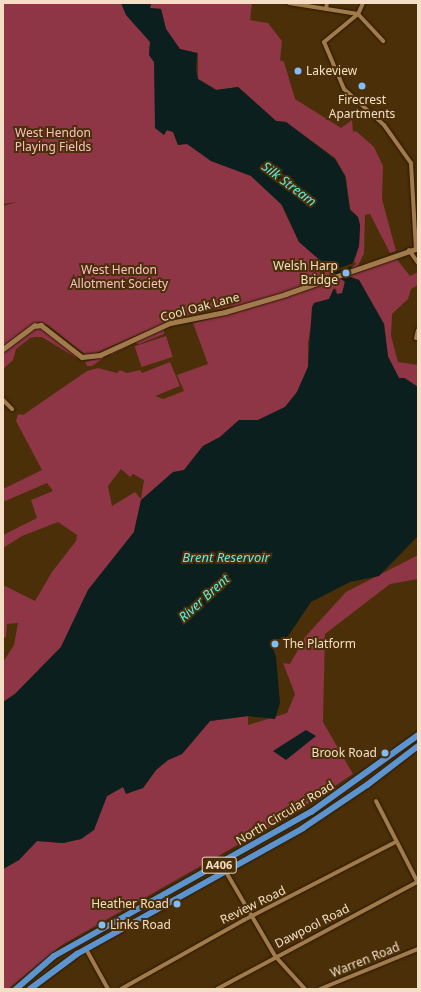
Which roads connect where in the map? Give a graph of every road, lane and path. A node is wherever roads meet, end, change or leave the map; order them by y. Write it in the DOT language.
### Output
graph roads {
  1 [pos="289,3"];
  2 [pos="327,3"];
  3 [pos="363,3"];
  4 [pos="305,4"];
  5 [pos="326,9"];
  6 [pos="358,14"];
  7 [pos="383,41"];
  8 [pos="416,205"];
  9 [pos="417,248"];
  10 [pos="409,250"];
  11 [pos="418,263"];
  12 [pos="418,330"];
  13 [pos="416,338"];
  14 [pos="3,349"];
  15 [pos="3,400"];
  16 [pos="12,409"];
  17 [pos="418,735"];
  18 [pos="417,746"];
  19 [pos="376,802"];
  20 [pos="396,842"];
  21 [pos="226,872"];
  22 [pos="418,882"];
  23 [pos="251,916"];
  24 [pos="86,949"];
  25 [pos="418,949"];
  26 [pos="275,956"];
  27 [pos="32,988"];
  28 [pos="16,989"];
  29 [pos="108,989"];
  30 [pos="120,989"];
  31 [pos="217,989"];
  32 [pos="305,989"];
  33 [pos="320,989"];
  1 -- 4 [label="street"];
  2 -- 5 [label="street"];
  3 -- 6 [label="street"];
  4 -- 5 [label="street"];
  5 -- 6 [label="street"];
  6 -- 7 [label="street"];
  6 -- 8 [label="street"];
  8 -- 9 [label="street"];
  9 -- 10 [label="street, Cool Oak Lane"];
  10 -- 11 [label="street"];
  10 -- 14 [label="street, Cool Oak Lane"];
  12 -- 13 [label="street"];
  15 -- 16 [label="street"];
  17 -- 28 [label="highway, North Circular Road / A406"];
  18 -- 21 [label="highway, North Circular Road / A406"];
  19 -- 20 [label="street"];
  20 -- 22 [label="street"];
  20 -- 23 [label="street, Review Road"];
  21 -- 23 [label="street"];
  21 -- 24 [label="highway, North Circular Road / A406"];
  22 -- 26 [label="street, Dawpool Road"];
  23 -- 26 [label="street"];
  23 -- 30 [label="street, Review Road"];
  24 -- 27 [label="highway, North Circular Road / A406"];
  24 -- 29 [label="street"];
  25 -- 33 [label="street, Warren Road"];
  26 -- 31 [label="street, Dawpool Road"];
  26 -- 32 [label="street"];
}
